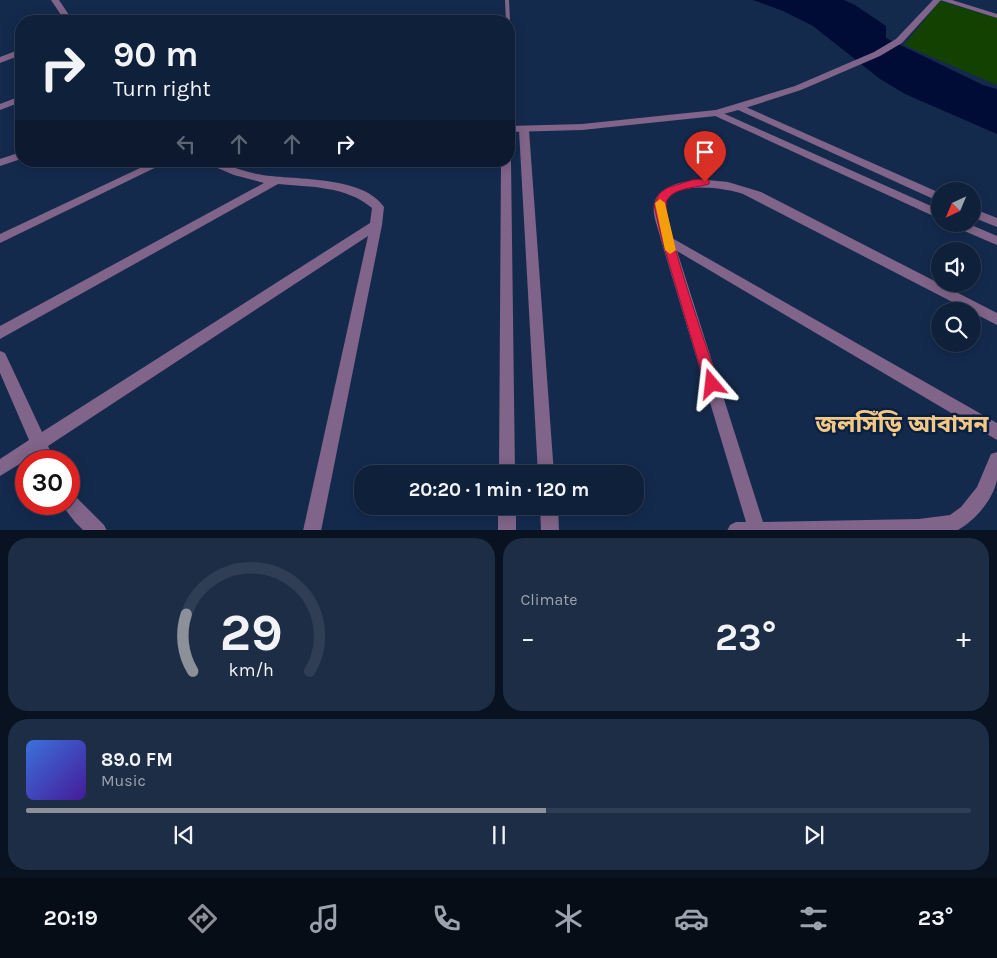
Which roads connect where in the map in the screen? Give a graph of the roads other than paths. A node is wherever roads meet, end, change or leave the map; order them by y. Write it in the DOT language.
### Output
graph roads {
  1 [pos="55,0"];
  2 [pos="506,0"];
  3 [pos="937,0"];
  4 [pos="944,0"];
  5 [pos="65,15"];
  6 [pos="507,15"];
  7 [pos="997,16"];
  8 [pos="15,54"];
  9 [pos="0,60"];
  10 [pos="15,101"];
  11 [pos="0,107"];
  12 [pos="739,107"];
  13 [pos="716,113"];
  14 [pos="515,130"];
  15 [pos="524,130"];
  16 [pos="15,158"];
  17 [pos="0,164"];
  18 [pos="152,167"];
  19 [pos="225,167"];
  20 [pos="506,167"];
  21 [pos="276,181"];
  22 [pos="931,194"];
  23 [pos="931,211"];
  24 [pos="981,216"];
  25 [pos="997,223"];
  26 [pos="376,225"];
  27 [pos="977,232"];
  28 [pos="0,240"];
  29 [pos="667,240"];
  30 [pos="997,241"];
  31 [pos="997,318"];
  32 [pos="0,333"];
  33 [pos="0,357"];
  34 [pos="997,432"];
  35 [pos="40,442"];
  36 [pos="43,450"];
  37 [pos="997,460"];
  38 [pos="507,465"];
  39 [pos="545,465"];
  40 [pos="0,468"];
  41 [pos="80,515"];
  42 [pos="507,515"];
  43 [pos="549,515"];
  44 [pos="757,529"];
  45 [pos="98,530"];
  46 [pos="312,530"];
  47 [pos="507,530"];
  48 [pos="550,530"];
  49 [pos="736,530"];
  1 -- 5 [label="street"];
  2 -- 6 [label="lane"];
  3 -- 12 [label="street"];
  4 -- 7 [label="street"];
  8 -- 9 [label="street"];
  10 -- 11 [label="street"];
  12 -- 13 [label="street"];
  12 -- 22 [label="street"];
  13 -- 15 [label="street"];
  13 -- 23 [label="street"];
  14 -- 15 [label="street"];
  15 -- 39 [label="street"];
  16 -- 17 [label="street"];
  18 -- 28 [label="street"];
  19 -- 21 [label="street"];
  20 -- 38 [label="street"];
  21 -- 26 [label="street"];
  21 -- 32 [label="street"];
  24 -- 25 [label="street"];
  26 -- 35 [label="street"];
  26 -- 46 [label="street"];
  27 -- 30 [label="street"];
  29 -- 31 [label="street"];
  29 -- 34 [label="street"];
  29 -- 44 [label="street"];
  33 -- 35 [label="street"];
  35 -- 36 [label="street"];
  35 -- 40 [label="street"];
  37 -- 44 [label="street"];
  41 -- 45 [label="street"];
  42 -- 47 [label="street"];
  43 -- 48 [label="street"];
  44 -- 49 [label="street"];
}
